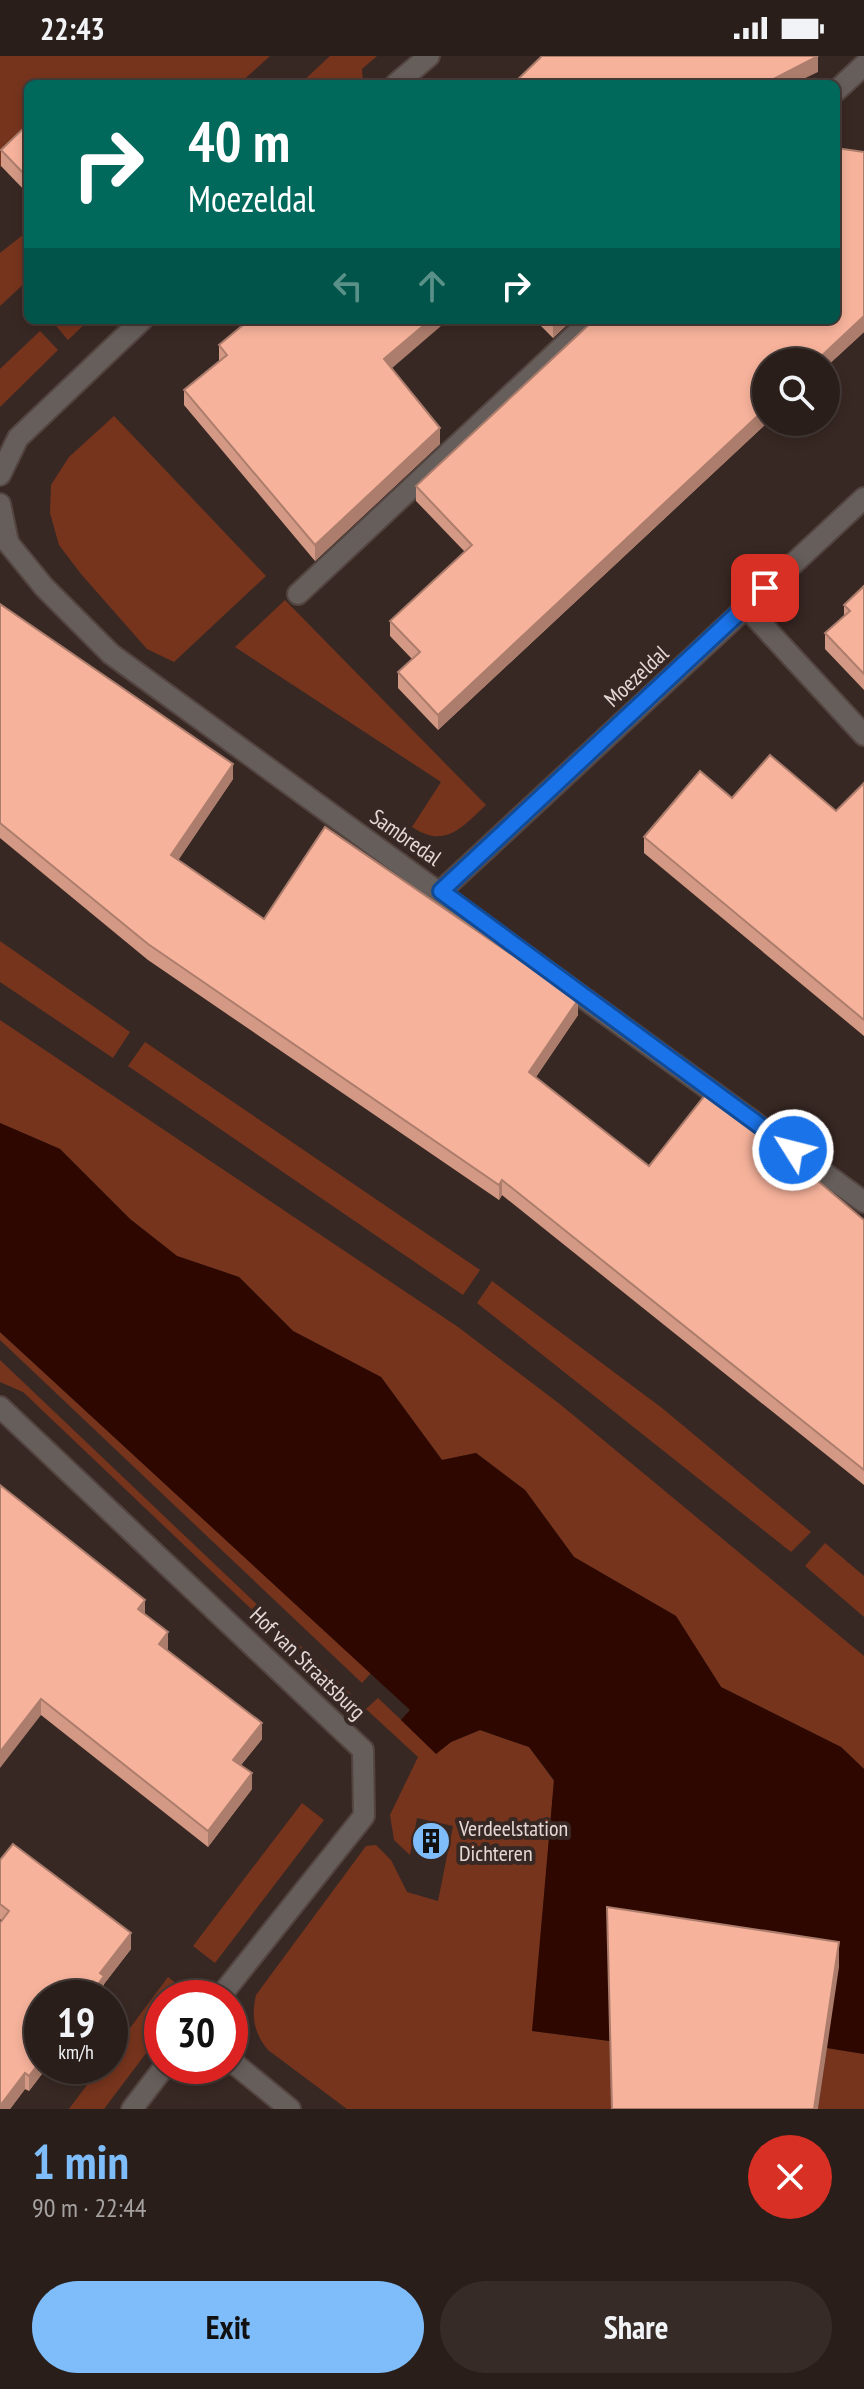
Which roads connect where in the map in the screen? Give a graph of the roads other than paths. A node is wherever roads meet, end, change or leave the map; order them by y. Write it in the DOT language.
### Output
graph roads {
  1 [pos="429,56"];
  2 [pos="864,65"];
  3 [pos="401,80"];
  4 [pos="840,87"];
  5 [pos="138,324"];
  6 [pos="587,324"];
  7 [pos="0,475"];
  8 [pos="864,498"];
  9 [pos="0,504"];
  10 [pos="4,538"];
  11 [pos="298,594"];
  12 [pos="745,606"];
  13 [pos="864,735"];
  14 [pos="441,891"];
  15 [pos="864,1202"];
  16 [pos="0,1407"];
  17 [pos="233,1980"];
  18 [pos="248,2075"];
  19 [pos="151,2084"];
  20 [pos="132,2109"];
  21 [pos="290,2109"];
  1 -- 3 [label="street"];
  2 -- 4 [label="street"];
  5 -- 7 [label="street"];
  6 -- 11 [label="street"];
  8 -- 12 [label="street, Moezeldal"];
  9 -- 10 [label="street, Sambredal"];
  10 -- 14 [label="street, Sambredal"];
  12 -- 13 [label="street"];
  12 -- 14 [label="street, Moezeldal"];
  14 -- 15 [label="street, Sambredal"];
  16 -- 17 [label="street, Hof van Straatsburg"];
  18 -- 21 [label="street"];
  19 -- 20 [label="street"];
}
